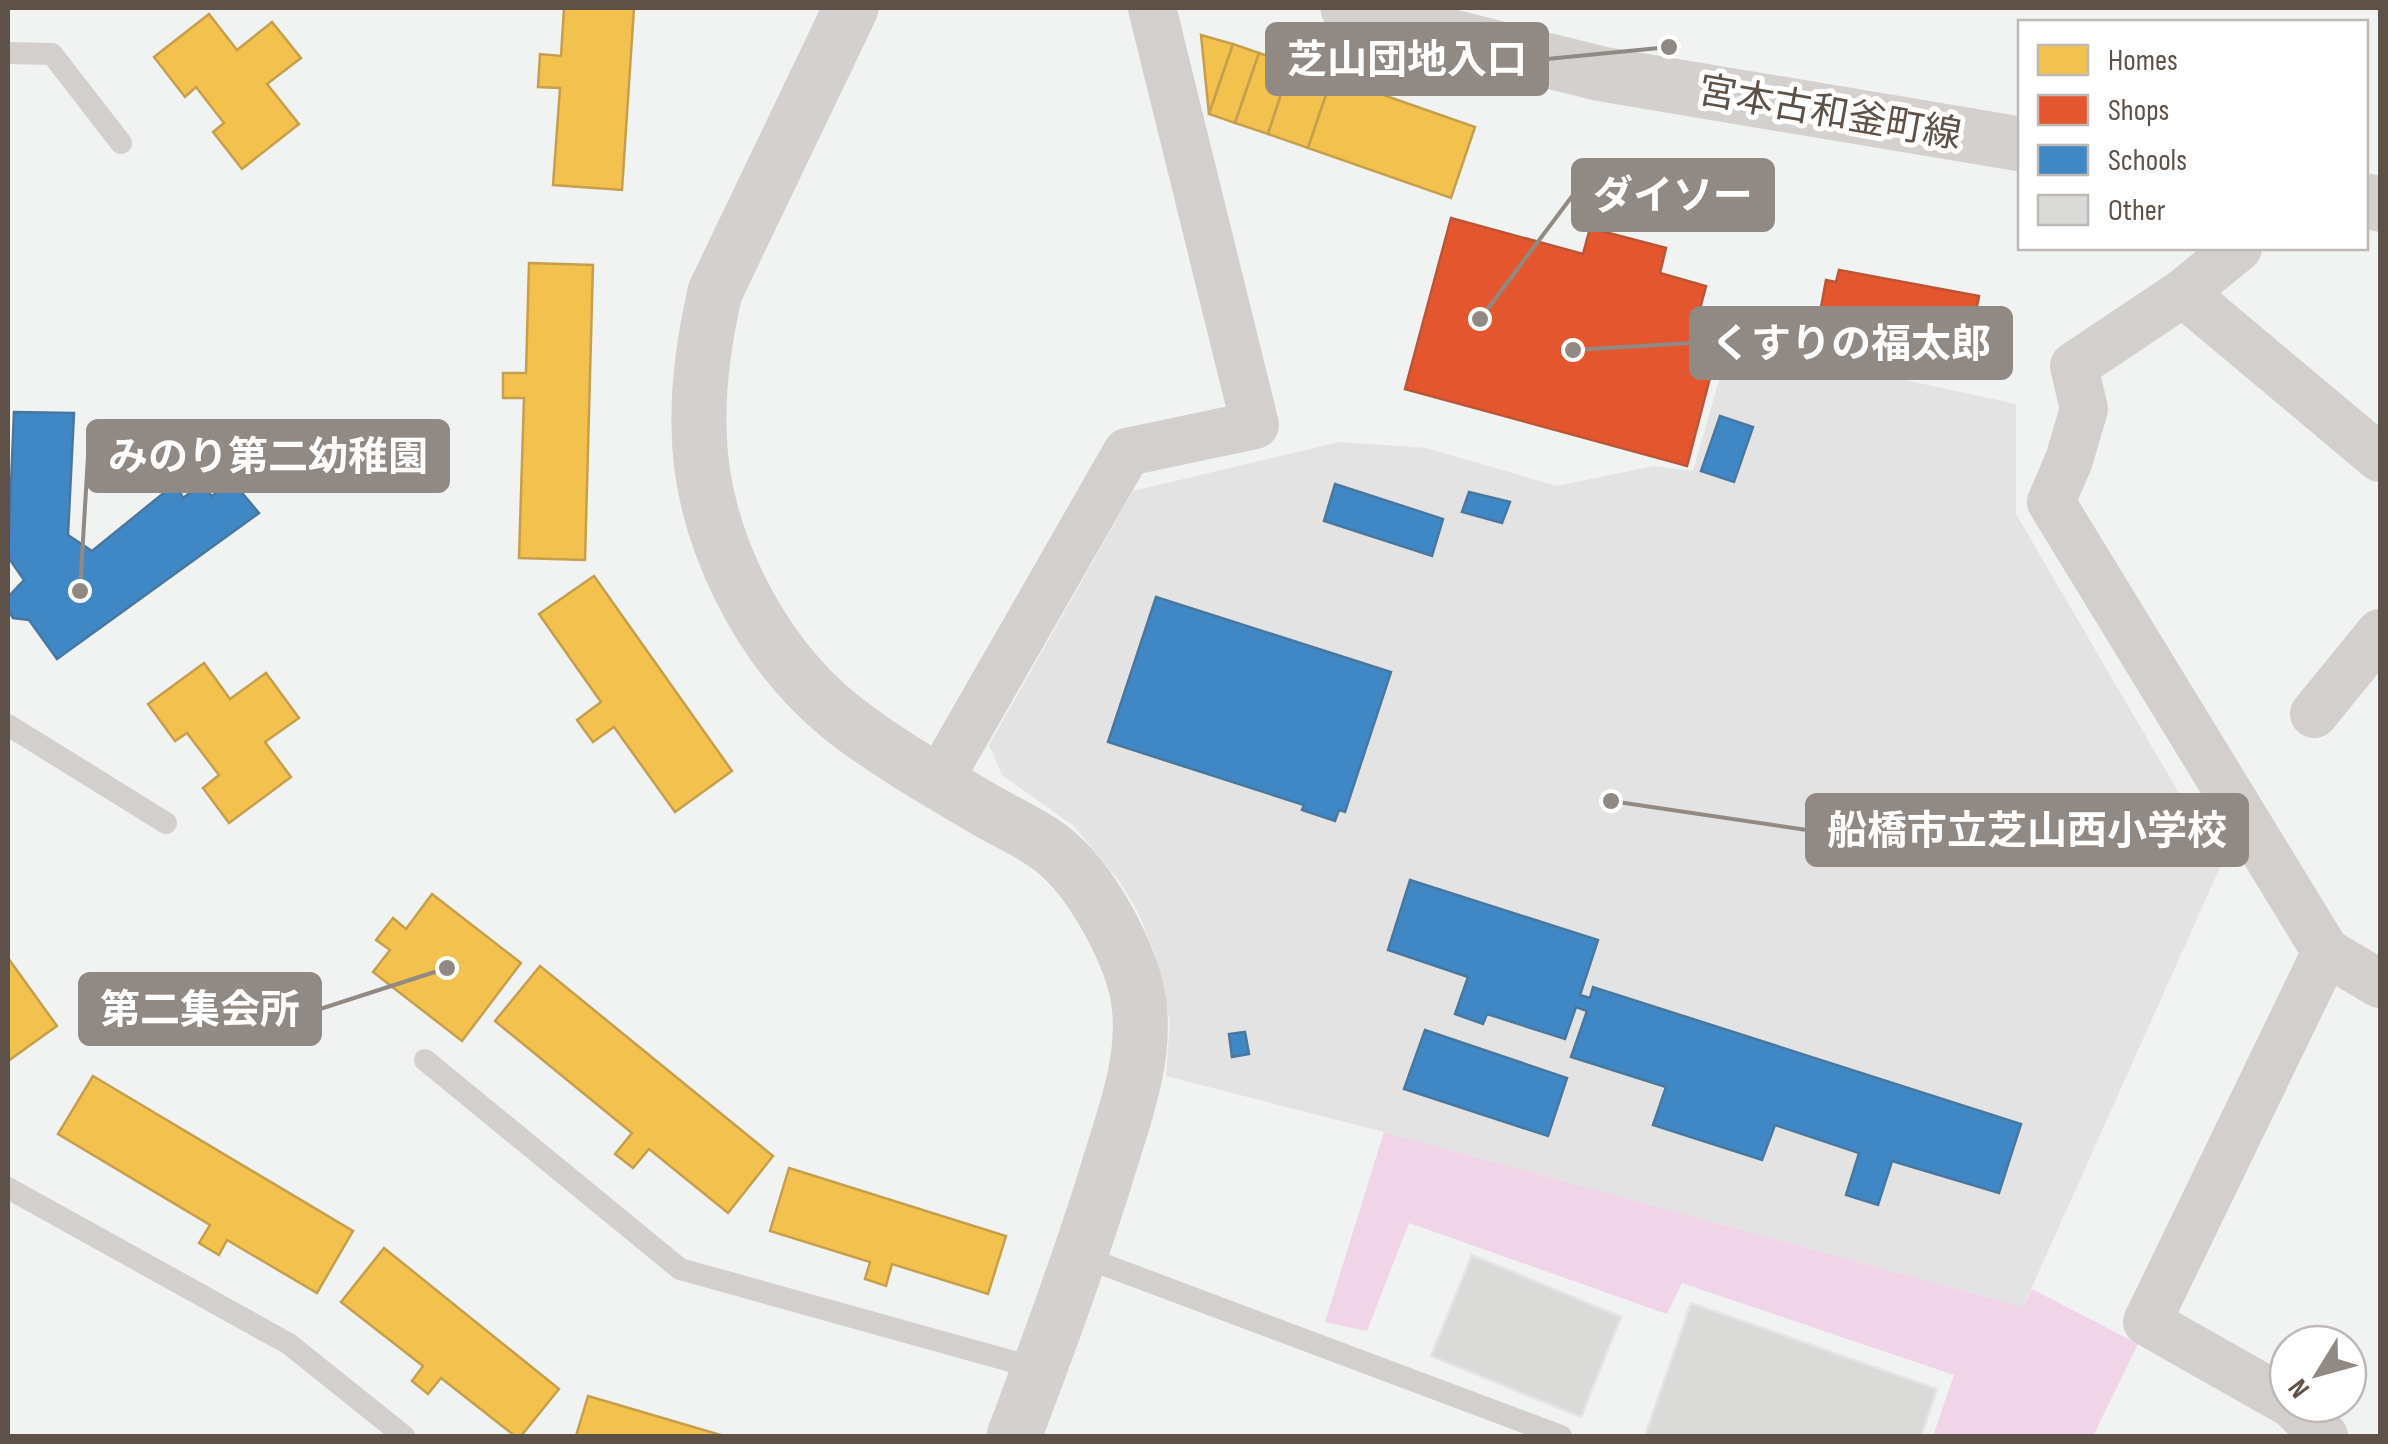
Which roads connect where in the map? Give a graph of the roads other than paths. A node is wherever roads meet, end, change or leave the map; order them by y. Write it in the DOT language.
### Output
graph roads {
  1 [pos="851,8"];
  2 [pos="1152,8"];
  3 [pos="1348,8"];
  4 [pos="8,54"];
  5 [pos="121,143"];
  6 [pos="2018,144"];
  7 [pos="2236,250"];
  8 [pos="2183,294"];
  9 [pos="2380,458"];
  10 [pos="2380,633"];
  11 [pos="2314,714"];
  12 [pos="8,725"];
  13 [pos="939,780"];
  14 [pos="166,823"];
  15 [pos="2326,952"];
  16 [pos="2380,984"];
  17 [pos="425,1060"];
  18 [pos="8,1188"];
  19 [pos="1081,1256"];
  20 [pos="1039,1369"];
  21 [pos="2268,1391"];
  22 [pos="404,1436"];
  23 [pos="1014,1436"];
  24 [pos="1561,1436"];
  1 -- 13 [label="street"];
  2 -- 13 [label="street"];
  3 -- 6 [label="street, 宮本古和釜町線"];
  4 -- 5 [label="lane"];
  7 -- 8 [label="street"];
  8 -- 9 [label="street"];
  8 -- 15 [label="street"];
  10 -- 11 [label="street"];
  12 -- 14 [label="lane"];
  13 -- 19 [label="street"];
  15 -- 16 [label="street"];
  15 -- 21 [label="street"];
  17 -- 20 [label="lane"];
  18 -- 22 [label="lane"];
  19 -- 20 [label="street"];
  19 -- 24 [label="lane"];
  20 -- 23 [label="street"];
}
